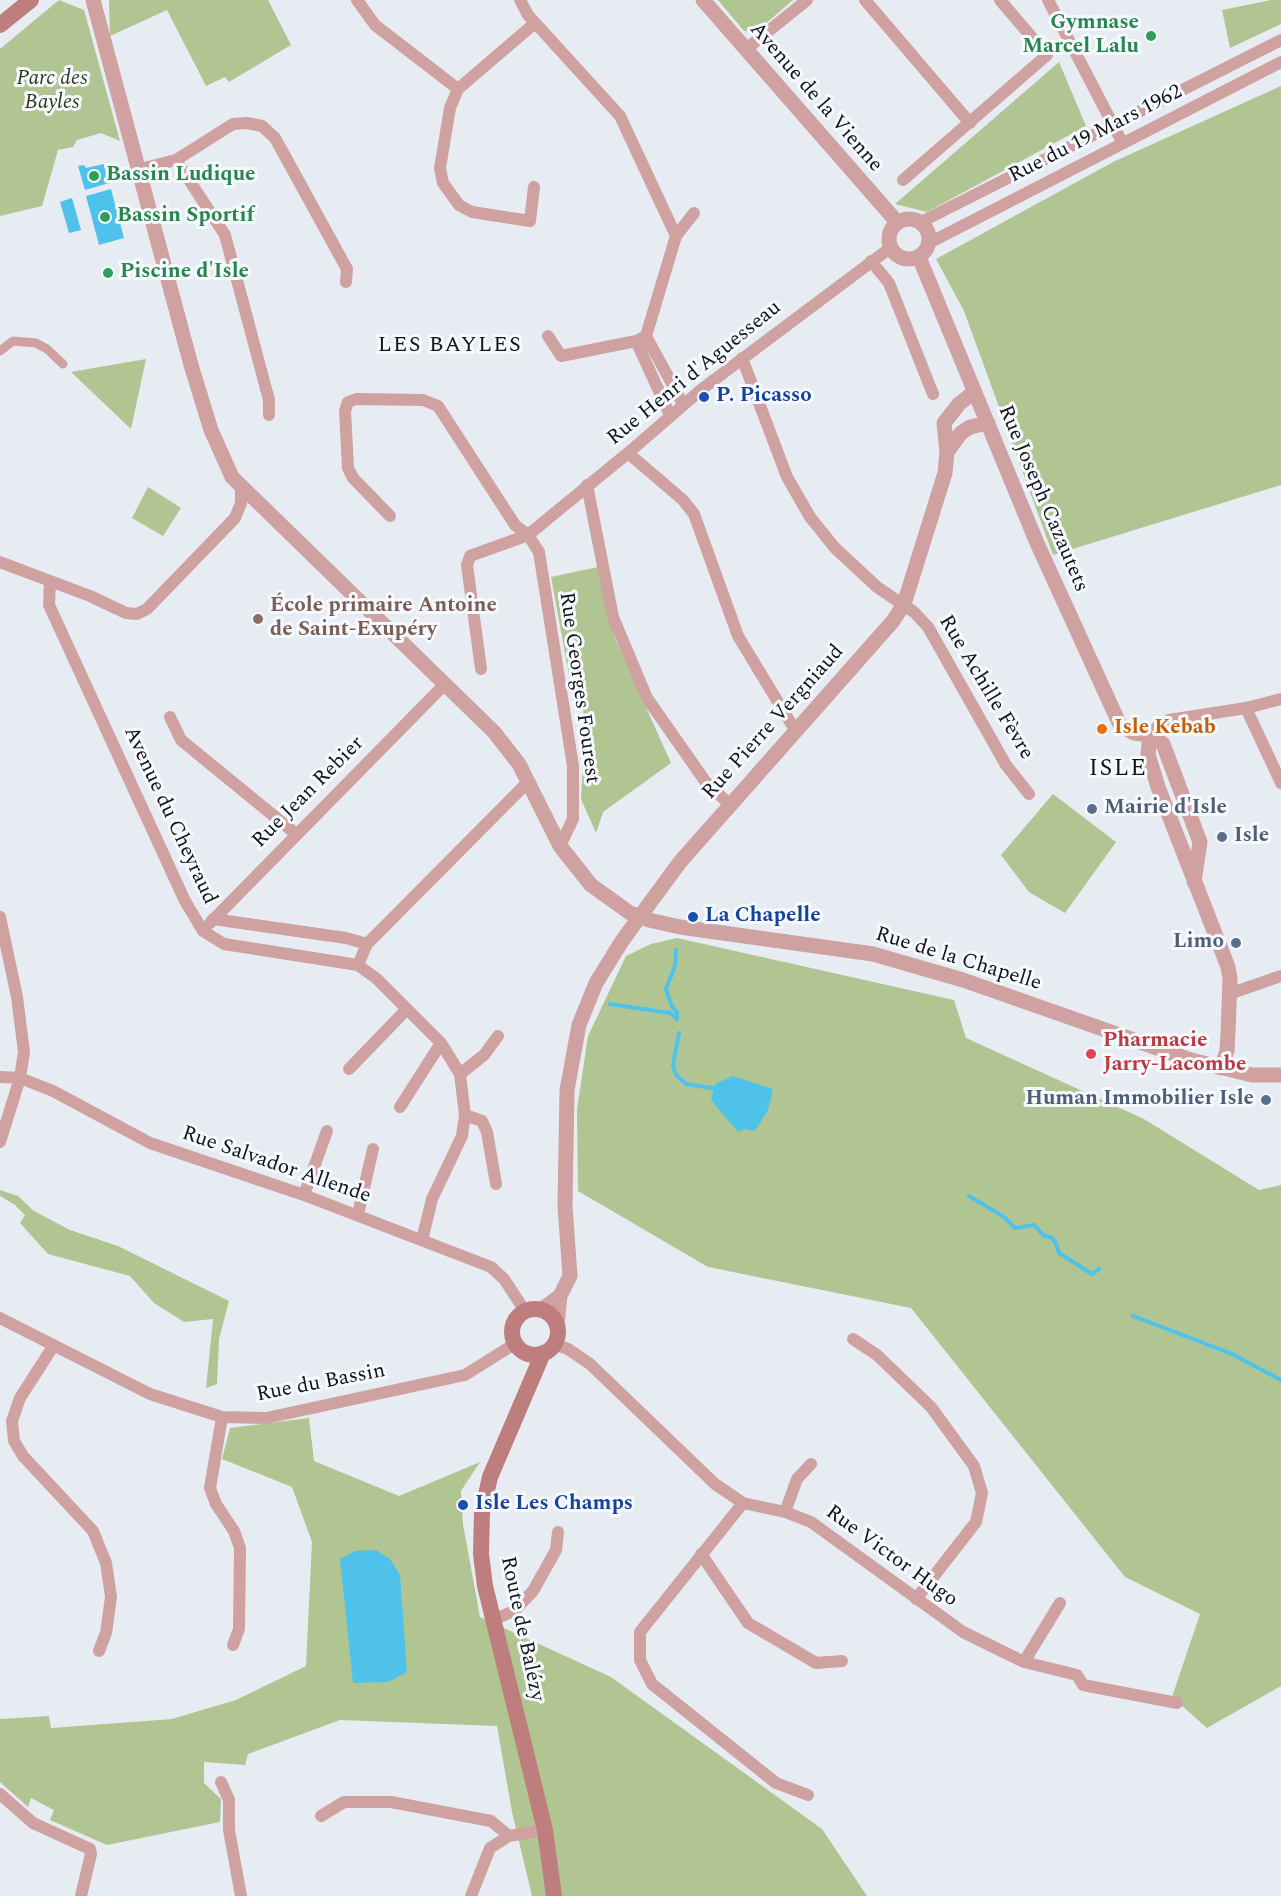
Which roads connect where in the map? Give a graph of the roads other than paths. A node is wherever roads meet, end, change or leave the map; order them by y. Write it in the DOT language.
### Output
graph roads {
  1 [pos="30,0"];
  2 [pos="357,0"];
  3 [pos="520,0"];
  4 [pos="703,0"];
  5 [pos="807,0"];
  6 [pos="865,0"];
  7 [pos="1000,0"];
  8 [pos="1048,0"];
  9 [pos="91,1"];
  10 [pos="535,22"];
  11 [pos="0,25"];
  12 [pos="1281,40"];
  13 [pos="746,50"];
  14 [pos="1281,62"];
  15 [pos="458,89"];
  16 [pos="970,123"];
  17 [pos="1113,125"];
  18 [pos="1122,142"];
  19 [pos="176,160"];
  20 [pos="140,169"];
  21 [pos="903,180"];
  22 [pos="534,187"];
  23 [pos="694,213"];
  24 [pos="897,222"];
  25 [pos="921,222"];
  26 [pos="676,236"];
  27 [pos="929,243"];
  28 [pos="890,248"];
  29 [pos="919,257"];
  30 [pos="871,261"];
  31 [pos="346,282"];
  32 [pos="548,336"];
  33 [pos="641,338"];
  34 [pos="0,351"];
  35 [pos="742,358"];
  36 [pos="63,364"];
  37 [pos="974,392"];
  38 [pos="933,394"];
  39 [pos="683,404"];
  40 [pos="269,415"];
  41 [pos="670,415"];
  42 [pos="988,423"];
  43 [pos="947,452"];
  44 [pos="628,453"];
  45 [pos="587,485"];
  46 [pos="241,488"];
  47 [pos="390,516"];
  48 [pos="528,535"];
  49 [pos="0,562"];
  50 [pos="50,582"];
  51 [pos="904,604"];
  52 [pos="481,669"];
  53 [pos="444,685"];
  54 [pos="1281,699"];
  55 [pos="1246,708"];
  56 [pos="170,717"];
  57 [pos="795,730"];
  58 [pos="1150,735"];
  59 [pos="528,782"];
  60 [pos="1281,783"];
  61 [pos="1029,794"];
  62 [pos="729,804"];
  63 [pos="297,834"];
  64 [pos="560,846"];
  65 [pos="0,917"];
  66 [pos="641,917"];
  67 [pos="213,919"];
  68 [pos="203,931"];
  69 [pos="367,944"];
  70 [pos="358,965"];
  71 [pos="1281,976"];
  72 [pos="1229,994"];
  73 [pos="407,1009"];
  74 [pos="498,1035"];
  75 [pos="441,1042"];
  76 [pos="1221,1068"];
  77 [pos="349,1069"];
  78 [pos="460,1074"];
  79 [pos="1281,1075"];
  80 [pos="0,1077"];
  81 [pos="20,1078"];
  82 [pos="400,1107"];
  83 [pos="465,1115"];
  84 [pos="327,1131"];
  85 [pos="0,1142"];
  86 [pos="373,1149"];
  87 [pos="496,1184"];
  88 [pos="304,1195"];
  89 [pos="358,1214"];
  90 [pos="422,1240"];
  91 [pos="560,1296"];
  92 [pos="533,1310"];
  93 [pos="0,1318"];
  94 [pos="557,1324"];
  95 [pos="853,1340"];
  96 [pos="54,1345"];
  97 [pos="535,1348"];
  98 [pos="222,1417"];
  99 [pos="811,1464"];
  100 [pos="743,1503"];
  101 [pos="785,1512"];
  102 [pos="558,1532"];
  103 [pos="701,1554"];
  104 [pos="916,1599"];
  105 [pos="1060,1603"];
  106 [pos="493,1620"];
  107 [pos="233,1645"];
  108 [pos="99,1651"];
  109 [pos="842,1661"];
  110 [pos="1024,1662"];
  111 [pos="1177,1703"];
  112 [pos="221,1782"];
  113 [pos="0,1794"];
  114 [pos="808,1795"];
  115 [pos="321,1816"];
  116 [pos="545,1830"];
  117 [pos="509,1836"];
  118 [pos="81,1896"];
  119 [pos="241,1896"];
  120 [pos="471,1896"];
  121 [pos="554,1896"];
  1 -- 11 [label="main road"];
  2 -- 15 [label="street"];
  3 -- 10 [label="street"];
  4 -- 13 [label="street, Avenue de la Vienne"];
  5 -- 13 [label="street"];
  6 -- 16 [label="street"];
  7 -- 16 [label="street"];
  8 -- 17 [label="street"];
  9 -- 20 [label="street, Rue de la Chapelle"];
  10 -- 15 [label="street"];
  10 -- 26 [label="street"];
  12 -- 17 [label="street"];
  13 -- 24 [label="street, Avenue de la Vienne"];
  14 -- 18 [label="street, Rue du 19 Mars 1962"];
  15 -- 22 [label="street"];
  16 -- 21 [label="street"];
  17 -- 18 [label="street"];
  17 -- 25 [label="street"];
  18 -- 27 [label="street, Rue du 19 Mars 1962"];
  19 -- 20 [label="street"];
  19 -- 31 [label="street"];
  19 -- 40 [label="street"];
  20 -- 46 [label="street, Rue de la Chapelle"];
  23 -- 26 [label="street"];
  24 -- 25 [label="street"];
  24 -- 28 [label="street"];
  25 -- 27 [label="street"];
  26 -- 33 [label="street"];
  27 -- 29 [label="street"];
  28 -- 29 [label="street"];
  28 -- 30 [label="street, Rue Henri d'Aguesseau"];
  29 -- 37 [label="street, Rue Joseph Cazautets"];
  30 -- 35 [label="street, Rue Henri d'Aguesseau"];
  30 -- 38 [label="street"];
  32 -- 33 [label="street"];
  33 -- 39 [label="street"];
  33 -- 41 [label="street"];
  34 -- 36 [label="street"];
  35 -- 39 [label="street, Rue Henri d'Aguesseau"];
  35 -- 51 [label="street, Rue Achille Fèvre"];
  37 -- 42 [label="street, Rue Joseph Cazautets"];
  37 -- 43 [label="street"];
  39 -- 41 [label="street, Rue Henri d'Aguesseau"];
  41 -- 44 [label="street, Rue Henri d'Aguesseau"];
  42 -- 43 [label="street"];
  42 -- 58 [label="street, Rue Joseph Cazautets"];
  43 -- 51 [label="street, Rue Pierre Vergniaud"];
  44 -- 45 [label="street, Rue Henri d'Aguesseau"];
  44 -- 57 [label="street"];
  45 -- 48 [label="street, Rue Henri d'Aguesseau"];
  45 -- 62 [label="street"];
  46 -- 50 [label="street"];
  46 -- 53 [label="street, Rue de la Chapelle"];
  47 -- 48 [label="street, Rue Georges Fourest"];
  48 -- 52 [label="street"];
  48 -- 64 [label="street, Rue Georges Fourest"];
  49 -- 50 [label="street"];
  50 -- 68 [label="street, Avenue du Cheyraud"];
  51 -- 57 [label="street, Rue Pierre Vergniaud"];
  51 -- 61 [label="street, Rue Achille Fèvre"];
  53 -- 59 [label="street, Rue de la Chapelle"];
  53 -- 63 [label="street, Rue Jean Rebier"];
  54 -- 55 [label="street"];
  55 -- 58 [label="street"];
  55 -- 60 [label="street"];
  56 -- 63 [label="street"];
  57 -- 62 [label="street, Rue Pierre Vergniaud"];
  58 -- 72 [label="street"];
  59 -- 64 [label="street, Rue de la Chapelle"];
  59 -- 69 [label="street"];
  62 -- 66 [label="street, Rue Pierre Vergniaud"];
  63 -- 67 [label="street, Rue Jean Rebier"];
  64 -- 66 [label="street, Rue de la Chapelle"];
  65 -- 81 [label="street"];
  66 -- 76 [label="street, Rue de la Chapelle"];
  66 -- 91 [label="street, Rue Pierre Vergniaud"];
  67 -- 68 [label="street, Rue Jean Rebier"];
  67 -- 69 [label="street, Avenue du Cheyraud"];
  68 -- 70 [label="street, Avenue du Cheyraud"];
  69 -- 70 [label="street"];
  70 -- 73 [label="street"];
  71 -- 72 [label="street"];
  72 -- 76 [label="street"];
  73 -- 75 [label="street"];
  73 -- 77 [label="street"];
  74 -- 78 [label="street"];
  75 -- 78 [label="street"];
  75 -- 82 [label="street"];
  76 -- 79 [label="street, Rue de la Chapelle"];
  78 -- 83 [label="street"];
  80 -- 81 [label="street, Rue Salvador Allende"];
  81 -- 85 [label="street"];
  81 -- 88 [label="street, Rue Salvador Allende"];
  83 -- 87 [label="street"];
  83 -- 90 [label="street"];
  84 -- 88 [label="street"];
  86 -- 89 [label="street"];
  88 -- 89 [label="street, Rue Salvador Allende"];
  89 -- 90 [label="street, Rue Salvador Allende"];
  90 -- 92 [label="street, Rue Salvador Allende"];
  91 -- 92 [label="street"];
  91 -- 94 [label="street, Rue Pierre Vergniaud"];
  92 -- 94 [label="main road"];
  92 -- 97 [label="main road"];
  93 -- 96 [label="street, Rue du Bassin"];
  94 -- 97 [label="main road"];
  95 -- 104 [label="street"];
  96 -- 98 [label="street, Rue du Bassin"];
  96 -- 108 [label="street"];
  97 -- 98 [label="street, Rue du Bassin"];
  97 -- 100 [label="street, Rue Victor Hugo"];
  97 -- 106 [label="main road, Route de Balézy"];
  98 -- 107 [label="street"];
  99 -- 101 [label="street"];
  100 -- 101 [label="street, Rue Victor Hugo"];
  100 -- 103 [label="street"];
  101 -- 104 [label="street, Rue Victor Hugo"];
  102 -- 106 [label="street"];
  103 -- 109 [label="street"];
  103 -- 114 [label="street"];
  104 -- 110 [label="street, Rue Victor Hugo"];
  105 -- 110 [label="street"];
  106 -- 116 [label="main road, Route de Balézy"];
  110 -- 111 [label="street, Rue Victor Hugo"];
  112 -- 119 [label="street"];
  113 -- 118 [label="street"];
  115 -- 117 [label="street"];
  116 -- 117 [label="street"];
  116 -- 121 [label="main road, Route de Balézy"];
  117 -- 120 [label="street"];
}
